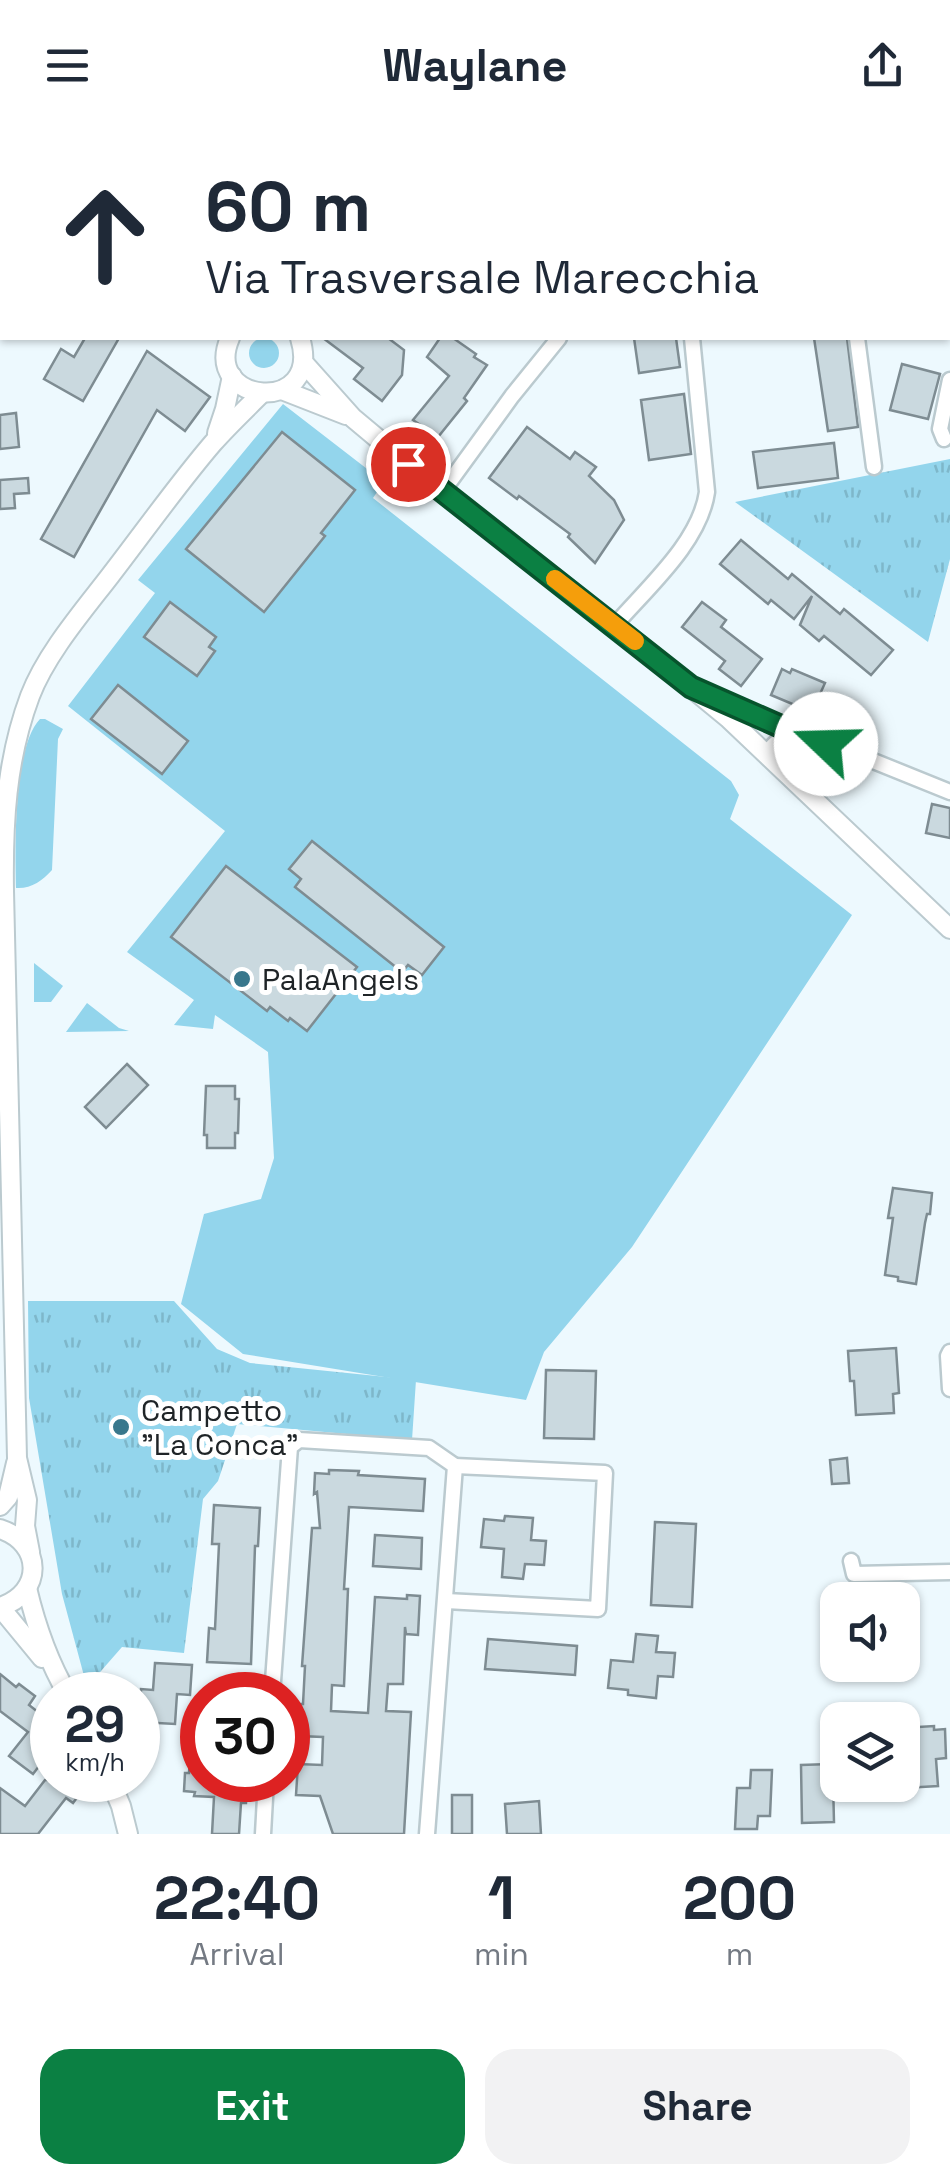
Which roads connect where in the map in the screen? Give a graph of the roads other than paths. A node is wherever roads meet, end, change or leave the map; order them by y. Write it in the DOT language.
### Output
graph roads {
  1 [pos="226,340"];
  2 [pos="300,340"];
  3 [pos="558,340"];
  4 [pos="692,340"];
  5 [pos="858,340"];
  6 [pos="303,362"];
  7 [pos="232,376"];
  8 [pos="950,380"];
  9 [pos="282,390"];
  10 [pos="261,394"];
  11 [pos="352,418"];
  12 [pos="944,439"];
  13 [pos="213,443"];
  14 [pos="874,467"];
  15 [pos="443,490"];
  16 [pos="615,625"];
  17 [pos="691,687"];
  18 [pos="800,735"];
  19 [pos="851,752"];
  20 [pos="766,753"];
  21 [pos="833,753"];
  22 [pos="950,792"];
  23 [pos="816,800"];
  24 [pos="950,930"];
  25 [pos="950,1352"];
  26 [pos="950,1390"];
  27 [pos="17,1458"];
  28 [pos="451,1462"];
  29 [pos="0,1506"];
  30 [pos="0,1529"];
  31 [pos="30,1552"];
  32 [pos="852,1568"];
  33 [pos="950,1572"];
  34 [pos="27,1588"];
  35 [pos="446,1601"];
  36 [pos="0,1607"];
  37 [pos="53,1672"];
  38 [pos="55,1672"];
  39 [pos="274,1672"];
  40 [pos="119,1802"];
  41 [pos="265,1802"];
  42 [pos="127,1834"];
  43 [pos="263,1834"];
  44 [pos="427,1834"];
  1 -- 7 [label="street"];
  2 -- 6 [label="street"];
  3 -- 15 [label="street"];
  4 -- 16 [label="street"];
  5 -- 14 [label="street"];
  6 -- 9 [label="street"];
  6 -- 11 [label="street"];
  7 -- 10 [label="street"];
  7 -- 13 [label="street"];
  8 -- 12 [label="street"];
  9 -- 10 [label="street"];
  9 -- 11 [label="street"];
  10 -- 13 [label="street"];
  11 -- 15 [label="street"];
  13 -- 27 [label="street"];
  15 -- 16 [label="street"];
  16 -- 17 [label="street"];
  17 -- 18 [label="street"];
  17 -- 20 [label="street"];
  18 -- 19 [label="street"];
  18 -- 20 [label="street"];
  19 -- 21 [label="street"];
  19 -- 22 [label="street"];
  20 -- 21 [label="street"];
  20 -- 23 [label="street"];
  21 -- 23 [label="street"];
  23 -- 24 [label="street"];
  25 -- 26 [label="street"];
  27 -- 29 [label="street"];
  27 -- 31 [label="street"];
  28 -- 35 [label="street"];
  28 -- 35 [label="street"];
  28 -- 39 [label="street"];
  30 -- 31 [label="street"];
  31 -- 34 [label="street"];
  32 -- 33 [label="street"];
  34 -- 36 [label="street"];
  34 -- 38 [label="street"];
  35 -- 44 [label="street"];
  36 -- 37 [label="street"];
  40 -- 42 [label="street"];
  41 -- 43 [label="street"];
}
